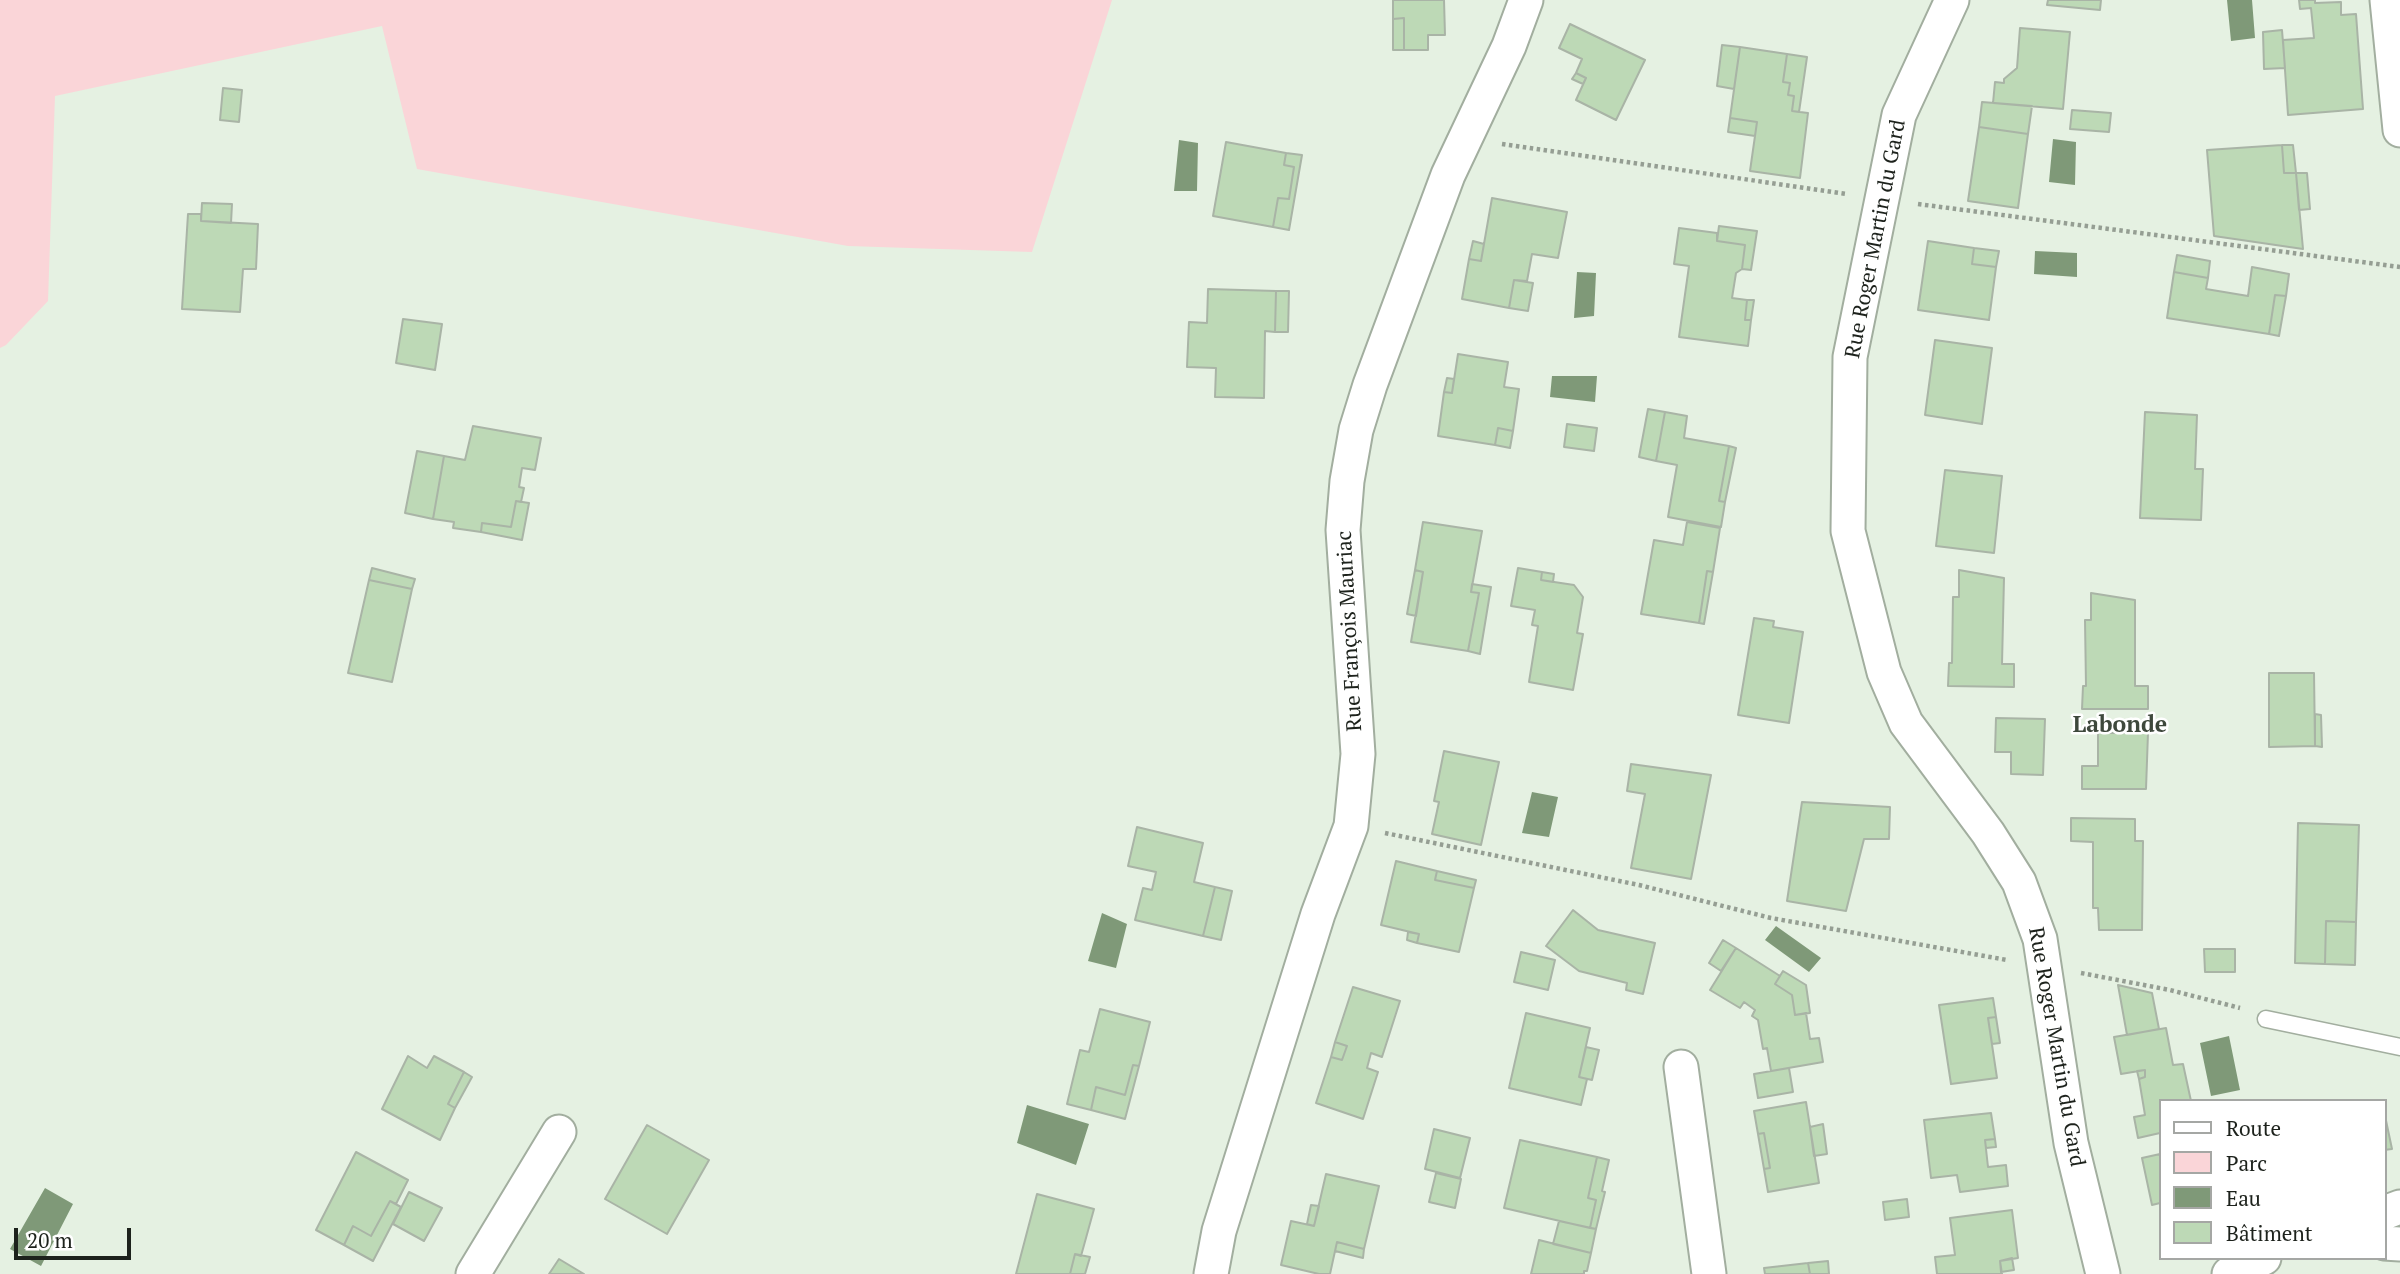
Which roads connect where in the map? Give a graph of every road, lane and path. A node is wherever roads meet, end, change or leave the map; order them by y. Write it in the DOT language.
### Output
graph roads {
  1 [pos="1526,0"];
  2 [pos="1952,0"];
  3 [pos="2387,0"];
  4 [pos="2400,130"];
  5 [pos="1463,139"];
  6 [pos="1881,199"];
  7 [pos="2400,267"];
  8 [pos="1350,825"];
  9 [pos="2044,966"];
  10 [pos="2266,1019"];
  11 [pos="2400,1047"];
  12 [pos="1681,1068"];
  13 [pos="559,1132"];
  14 [pos="2260,1260"];
  15 [pos="473,1274"];
  16 [pos="1211,1274"];
  17 [pos="1709,1274"];
  18 [pos="2103,1274"];
  19 [pos="2229,1274"];
  1 -- 5 [label="street, Rue François Mauriac"];
  2 -- 6 [label="street, Rue Roger Martin du Gard"];
  3 -- 4 [label="street"];
  5 -- 6 [label="path"];
  5 -- 8 [label="street, Rue François Mauriac"];
  6 -- 7 [label="path"];
  6 -- 9 [label="street, Rue Roger Martin du Gard"];
  8 -- 9 [label="path"];
  8 -- 16 [label="street, Rue François Mauriac"];
  9 -- 10 [label="path"];
  9 -- 18 [label="street, Rue Roger Martin du Gard"];
  10 -- 11 [label="lane"];
  12 -- 17 [label="street"];
  13 -- 15 [label="street"];
  14 -- 19 [label="street"];
}
